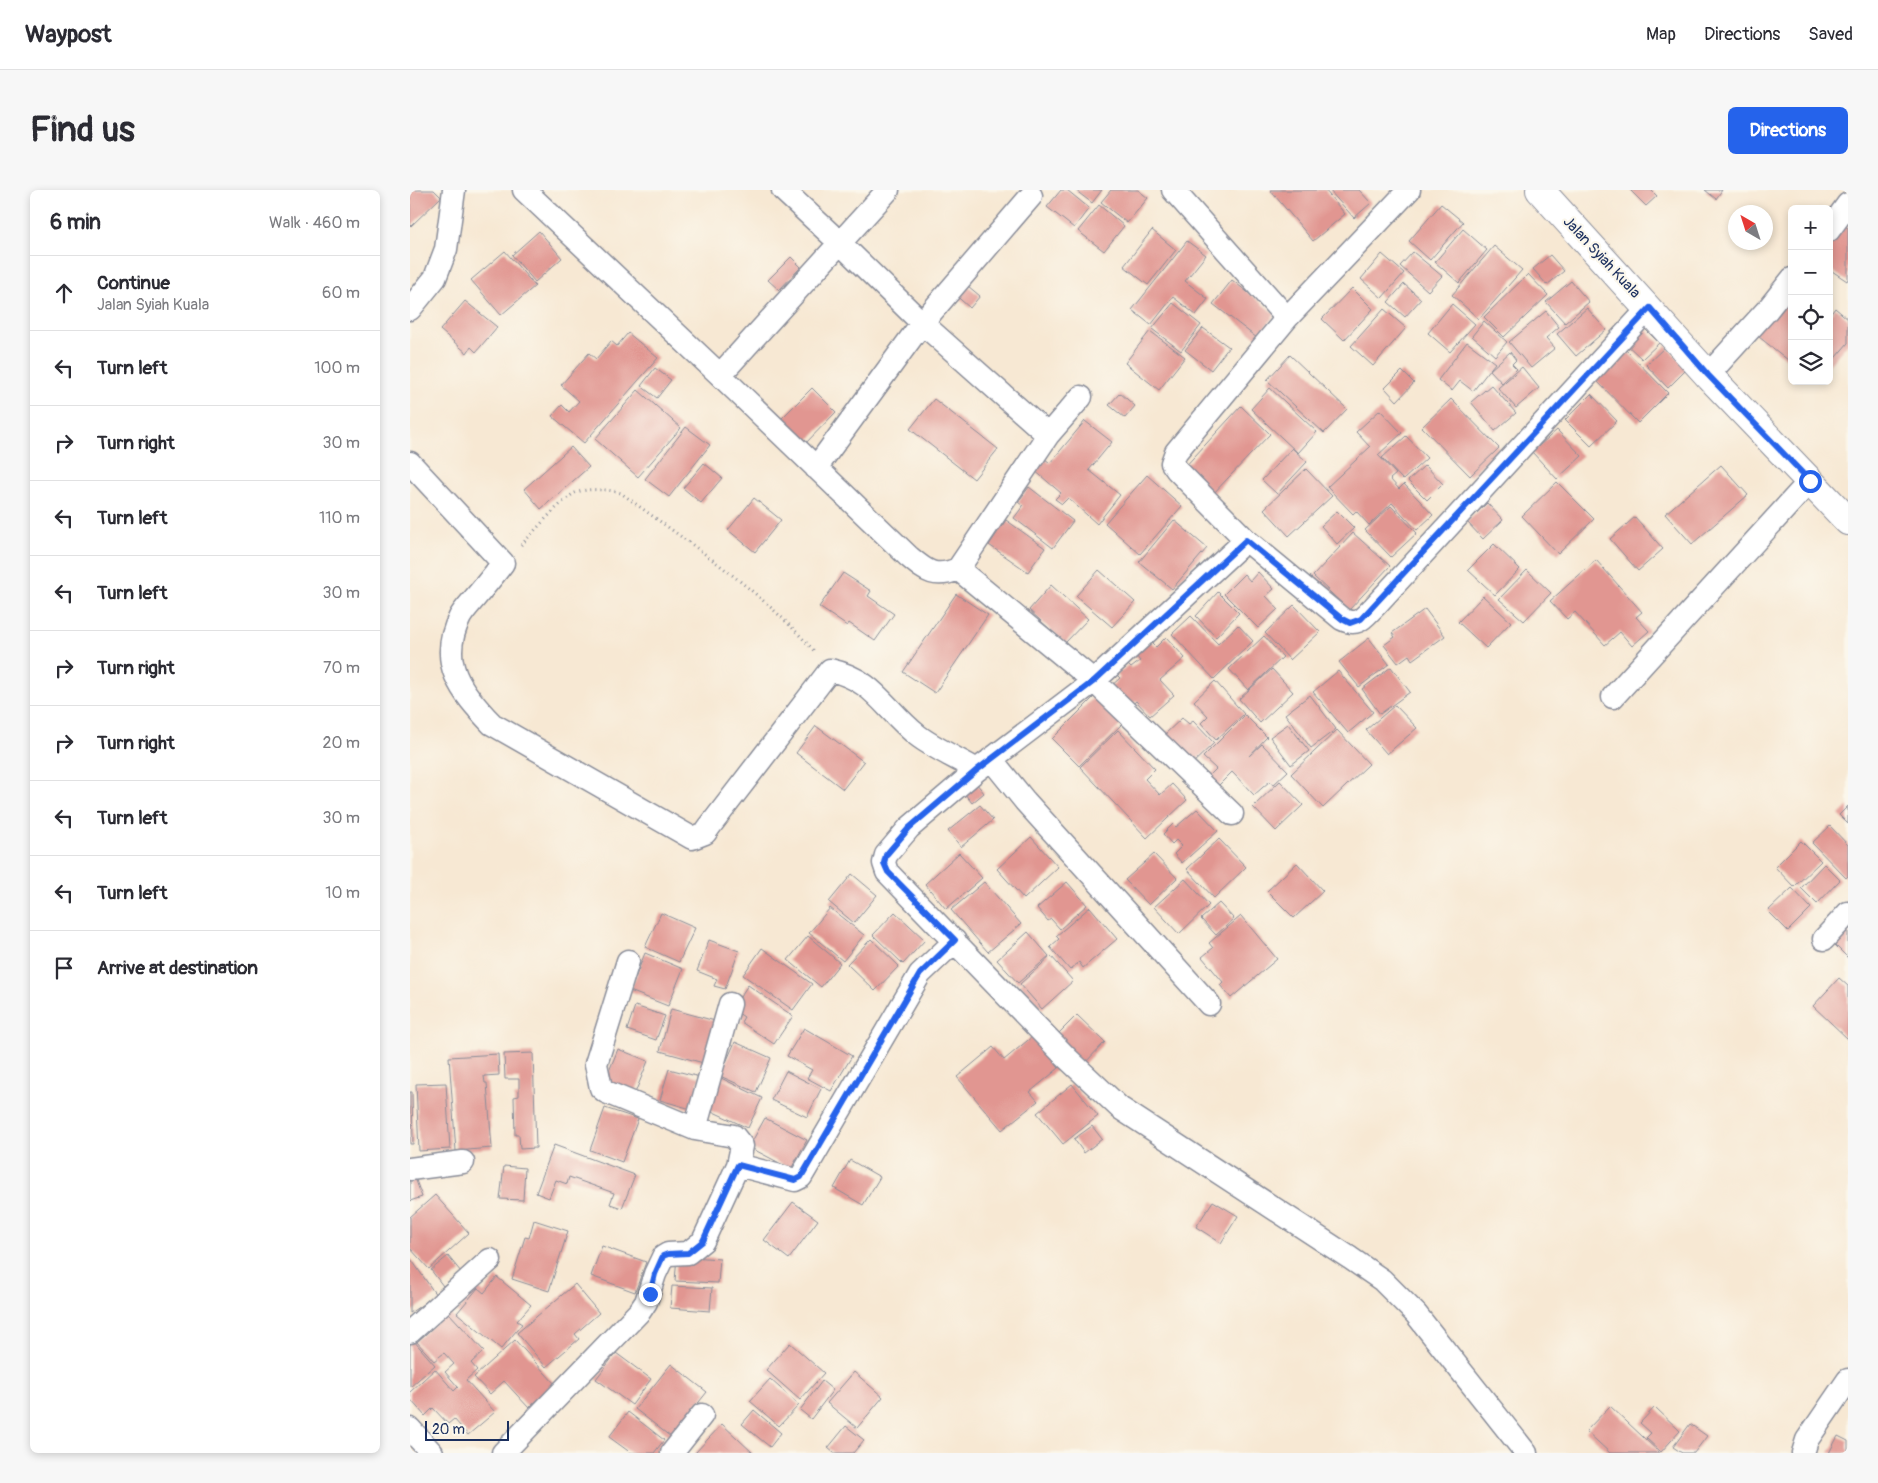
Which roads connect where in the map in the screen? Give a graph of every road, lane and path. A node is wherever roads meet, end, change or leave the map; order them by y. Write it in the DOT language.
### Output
graph roads {
  1 [pos="454,190"];
  2 [pos="524,190"];
  3 [pos="782,190"];
  4 [pos="888,190"];
  5 [pos="1173,190"];
  6 [pos="1408,190"];
  7 [pos="1540,190"];
  8 [pos="1031,196"];
  9 [pos="1848,204"];
  10 [pos="1833,225"];
  11 [pos="840,242"];
  12 [pos="1788,284"];
  13 [pos="1650,308"];
  14 [pos="410,309"];
  15 [pos="1287,318"];
  16 [pos="922,323"];
  17 [pos="720,375"];
  18 [pos="1708,375"];
  19 [pos="1081,397"];
  20 [pos="1048,435"];
  21 [pos="410,462"];
  22 [pos="816,468"];
  23 [pos="1810,481"];
  24 [pos="1848,521"];
  25 [pos="1246,540"];
  26 [pos="503,563"];
  27 [pos="958,569"];
  28 [pos="830,670"];
  29 [pos="1094,681"];
  30 [pos="1613,697"];
  31 [pos="984,765"];
  32 [pos="1232,814"];
  33 [pos="1848,913"];
  34 [pos="955,940"];
  35 [pos="1824,940"];
  36 [pos="628,961"];
  37 [pos="730,1004"];
  38 [pos="1210,1004"];
  39 [pos="695,1129"];
  40 [pos="463,1162"];
  41 [pos="738,1165"];
  42 [pos="410,1169"];
  43 [pos="490,1260"];
  44 [pos="410,1332"];
  45 [pos="1846,1387"];
  46 [pos="702,1415"];
  47 [pos="410,1429"];
  48 [pos="432,1453"];
  49 [pos="503,1453"];
  50 [pos="672,1453"];
  51 [pos="1526,1453"];
  52 [pos="1803,1453"];
  1 -- 14 [label="street"];
  2 -- 17 [label="street"];
  3 -- 11 [label="street"];
  4 -- 11 [label="street"];
  5 -- 15 [label="street"];
  6 -- 15 [label="street"];
  7 -- 13 [label="street, Jalan Syiah Kuala"];
  8 -- 16 [label="street"];
  9 -- 10 [label="street"];
  11 -- 16 [label="street"];
  11 -- 17 [label="street"];
  12 -- 18 [label="street"];
  13 -- 18 [label="street, Jalan Syiah Kuala"];
  13 -- 25 [label="street"];
  15 -- 25 [label="street"];
  16 -- 20 [label="street"];
  16 -- 22 [label="street"];
  17 -- 22 [label="street"];
  18 -- 23 [label="street, Jalan Syiah Kuala"];
  19 -- 20 [label="street"];
  20 -- 27 [label="street"];
  21 -- 26 [label="street"];
  22 -- 27 [label="street"];
  23 -- 24 [label="street, Jalan Syiah Kuala"];
  23 -- 30 [label="street"];
  25 -- 29 [label="street"];
  26 -- 28 [label="path"];
  26 -- 28 [label="street"];
  27 -- 29 [label="street"];
  28 -- 31 [label="street"];
  29 -- 31 [label="street"];
  29 -- 32 [label="street"];
  31 -- 34 [label="street"];
  31 -- 38 [label="street"];
  33 -- 35 [label="street"];
  34 -- 41 [label="street"];
  34 -- 51 [label="street"];
  36 -- 39 [label="street"];
  37 -- 39 [label="street"];
  39 -- 41 [label="street"];
  40 -- 42 [label="street"];
  41 -- 49 [label="street"];
  43 -- 44 [label="street"];
  45 -- 52 [label="street"];
  46 -- 50 [label="street"];
  47 -- 48 [label="street"];
}
